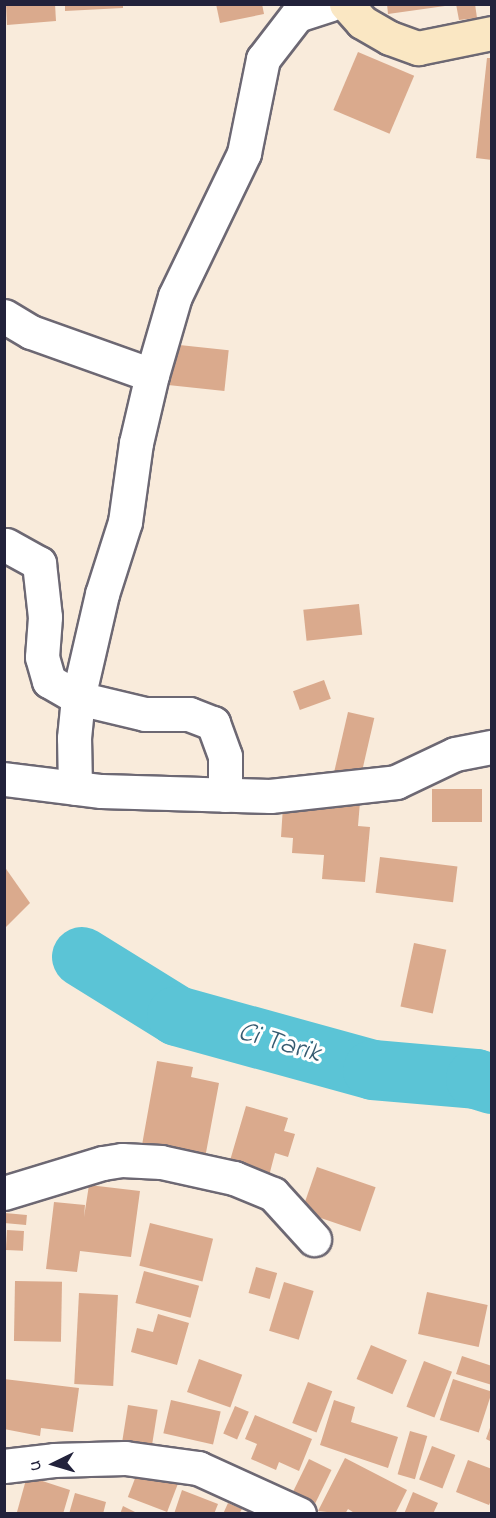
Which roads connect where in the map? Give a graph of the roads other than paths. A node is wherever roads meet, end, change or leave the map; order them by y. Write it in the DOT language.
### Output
graph roads {
  1 [pos="330,4"];
  2 [pos="346,4"];
  3 [pos="492,33"];
  4 [pos="4,316"];
  5 [pos="152,375"];
  6 [pos="6,545"];
  7 [pos="78,699"];
  8 [pos="492,747"];
  9 [pos="4,779"];
  10 [pos="75,788"];
  11 [pos="225,795"];
  12 [pos="4,1193"];
  13 [pos="314,1239"];
  14 [pos="4,1466"];
  15 [pos="299,1514"];
  1 -- 5 [label="street"];
  2 -- 3 [label="street"];
  4 -- 5 [label="street"];
  5 -- 7 [label="street"];
  6 -- 7 [label="street"];
  7 -- 10 [label="street"];
  7 -- 11 [label="street"];
  8 -- 11 [label="street"];
  9 -- 10 [label="street"];
  10 -- 11 [label="street"];
  12 -- 13 [label="street"];
  14 -- 15 [label="street"];
}
